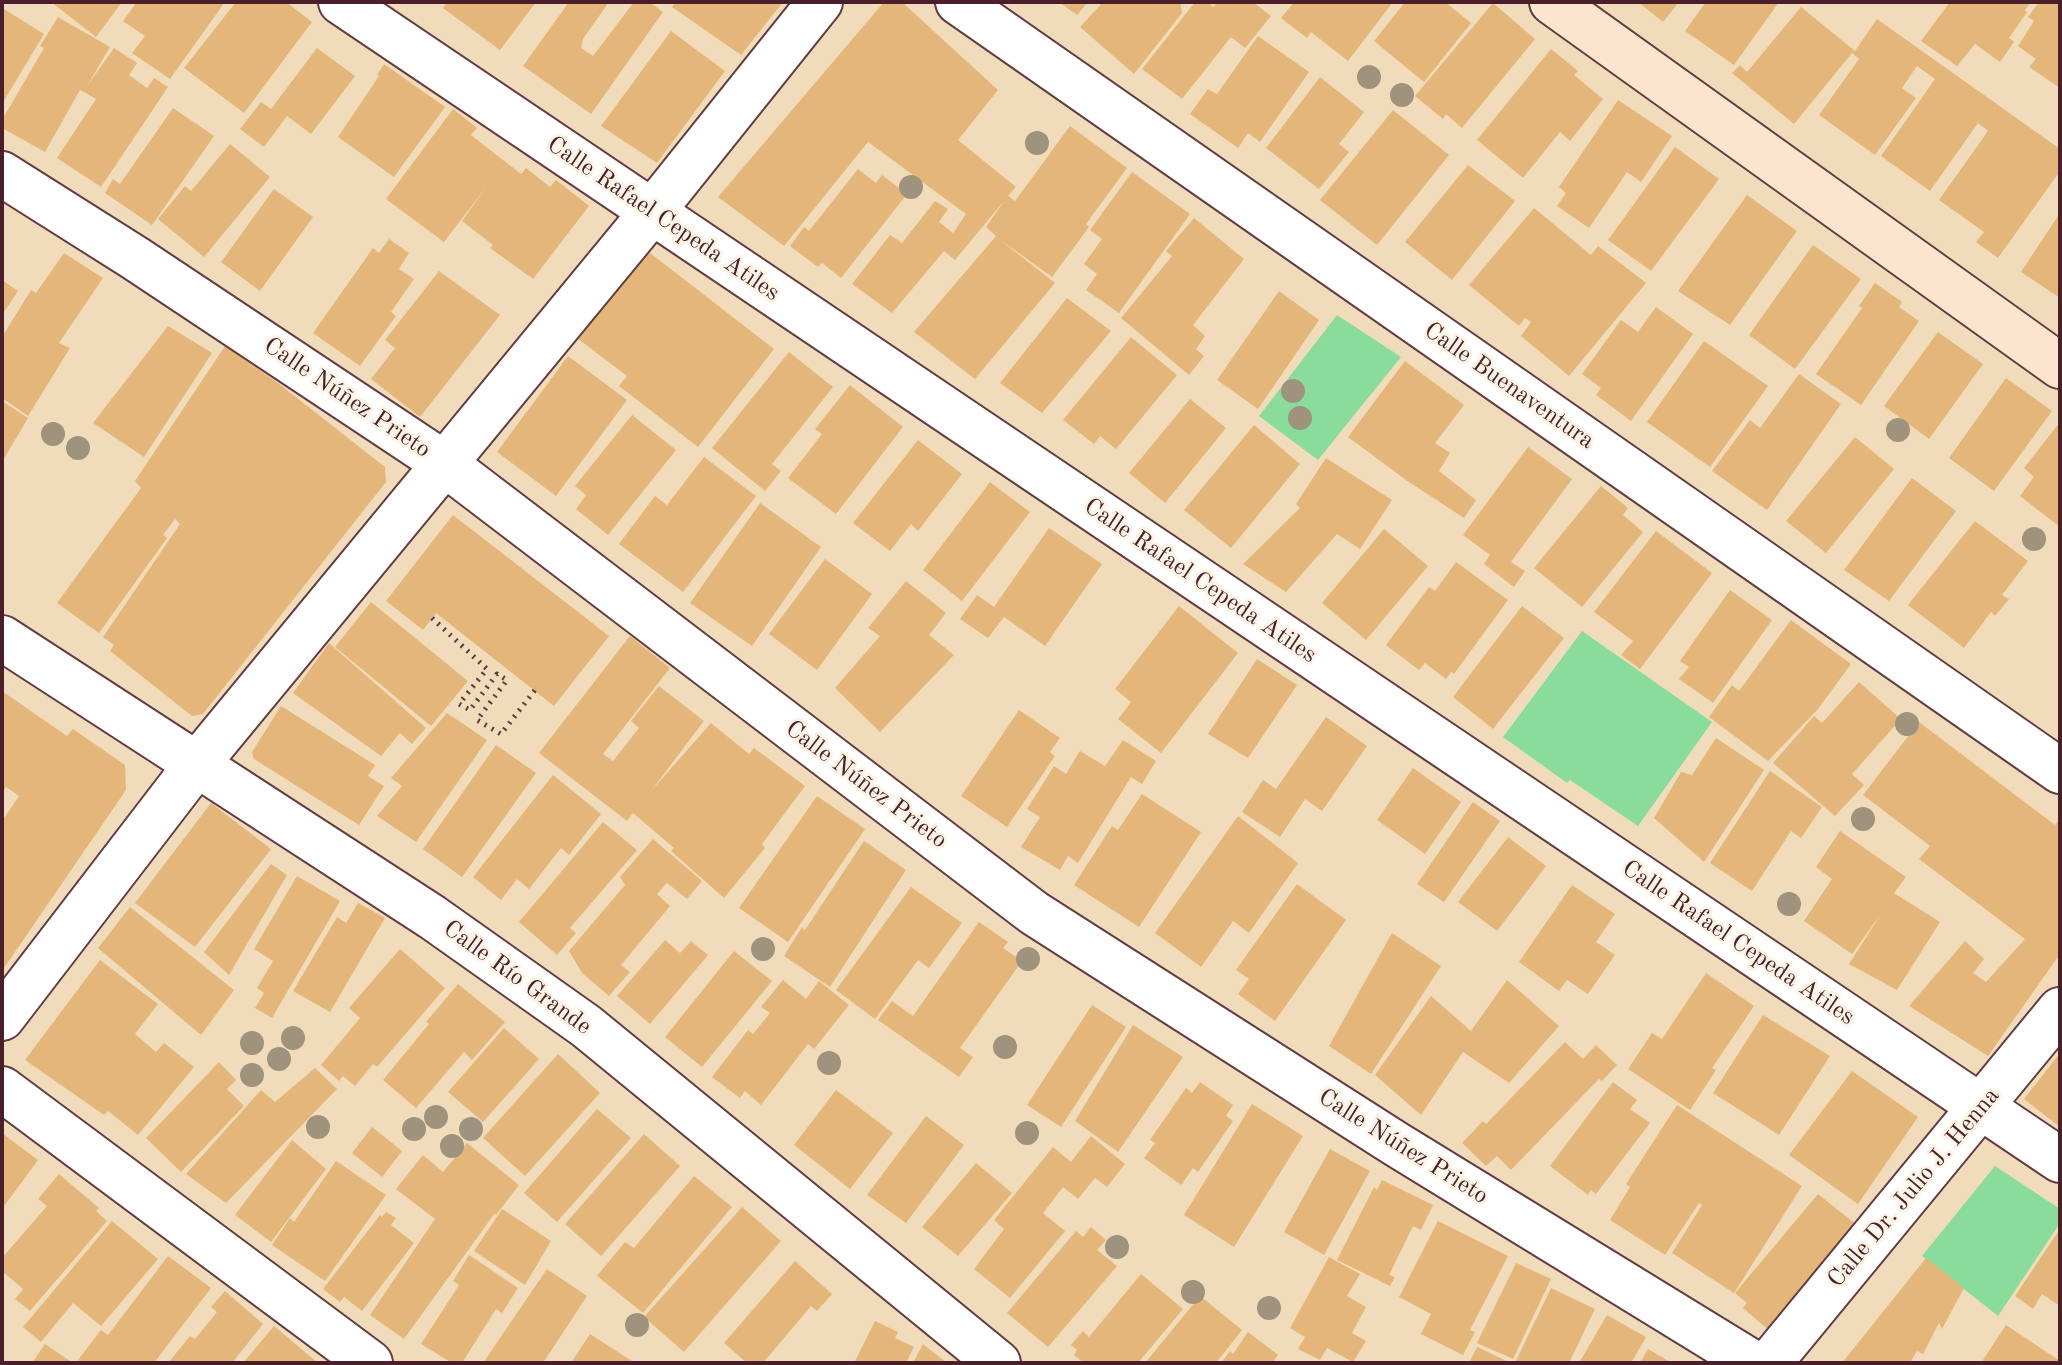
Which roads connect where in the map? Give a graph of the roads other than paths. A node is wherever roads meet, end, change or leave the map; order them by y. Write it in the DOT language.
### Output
graph roads {
  1 [pos="341,2"];
  2 [pos="820,2"];
  3 [pos="958,2"];
  4 [pos="1552,2"];
  5 [pos="2,174"];
  6 [pos="652,212"];
  7 [pos="2060,366"];
  8 [pos="445,464"];
  9 [pos="2,638"];
  10 [pos="197,764"];
  11 [pos="2060,771"];
  12 [pos="2060,1010"];
  13 [pos="2,1018"];
  14 [pos="2,1089"];
  15 [pos="1981,1107"];
  16 [pos="2060,1160"];
  17 [pos="1766,1362"];
  18 [pos="370,1363"];
  19 [pos="998,1363"];
  1 -- 6 [label="street, Calle Rafael Cepeda Atiles"];
  2 -- 6 [label="street"];
  3 -- 11 [label="street, Calle Buenaventura"];
  4 -- 7 [label="street"];
  5 -- 8 [label="street, Calle Núñez Prieto"];
  6 -- 8 [label="street"];
  6 -- 15 [label="street, Calle Rafael Cepeda Atiles"];
  8 -- 10 [label="street"];
  8 -- 17 [label="street, Calle Núñez Prieto"];
  9 -- 10 [label="street, Calle Río Grande"];
  10 -- 13 [label="street"];
  10 -- 19 [label="street, Calle Río Grande"];
  12 -- 15 [label="street, Calle Dr. Julio J. Henna"];
  14 -- 18 [label="street"];
  15 -- 16 [label="street, Calle Rafael Cepeda Atiles"];
  15 -- 17 [label="street, Calle Dr. Julio J. Henna"];
}
